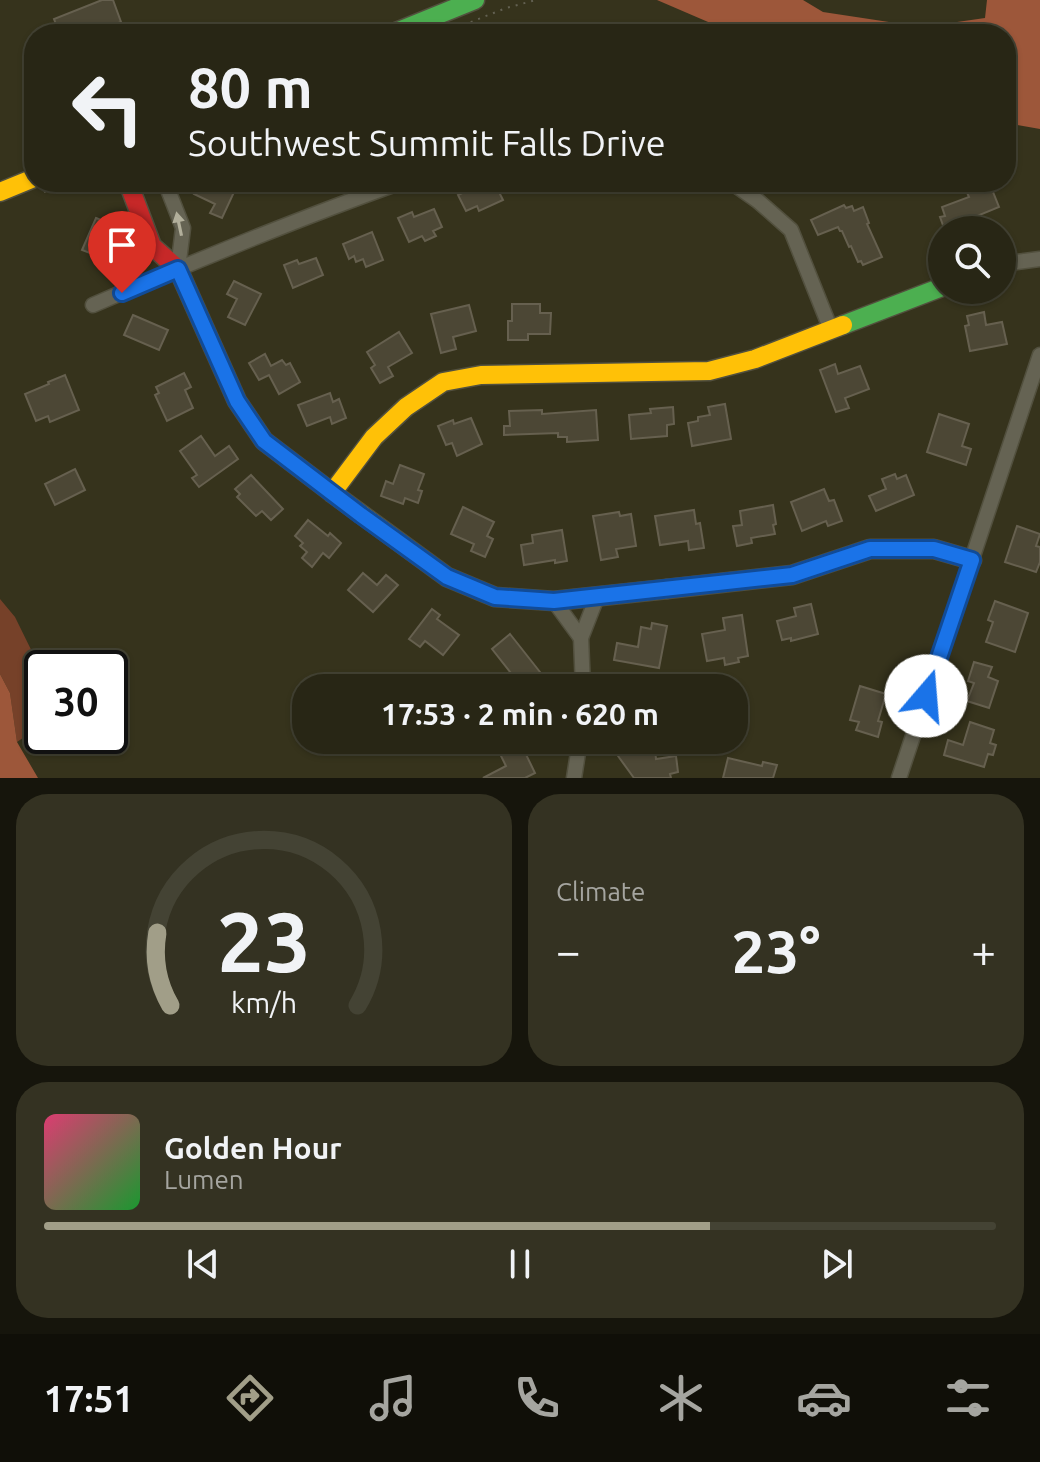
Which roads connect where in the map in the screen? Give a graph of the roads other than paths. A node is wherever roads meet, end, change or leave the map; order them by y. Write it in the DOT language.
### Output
graph roads {
  1 [pos="475,0"];
  2 [pos="416,24"];
  3 [pos="24,182"];
  4 [pos="0,192"];
  5 [pos="132,192"];
  6 [pos="169,192"];
  7 [pos="374,192"];
  8 [pos="745,192"];
  9 [pos="1040,259"];
  10 [pos="1016,262"];
  11 [pos="178,269"];
  12 [pos="928,292"];
  13 [pos="93,305"];
  14 [pos="831,330"];
  15 [pos="1040,355"];
  16 [pos="332,493"];
  17 [pos="972,560"];
  18 [pos="597,597"];
  19 [pos="554,601"];
  20 [pos="581,638"];
  21 [pos="582,674"];
  22 [pos="578,754"];
  23 [pos="574,778"];
  24 [pos="899,778"];
  1 -- 2 [label="street"];
  3 -- 4 [label="street"];
  5 -- 11 [label="street"];
  11 -- 6 [label="street, one-way"];
  7 -- 11 [label="street"];
  8 -- 14 [label="street"];
  9 -- 10 [label="street"];
  11 -- 13 [label="street"];
  11 -- 16 [label="street"];
  12 -- 14 [label="street"];
  14 -- 16 [label="street"];
  15 -- 17 [label="street"];
  16 -- 19 [label="street"];
  17 -- 18 [label="street"];
  17 -- 24 [label="street"];
  18 -- 19 [label="street"];
  18 -- 20 [label="street"];
  19 -- 20 [label="street"];
  20 -- 21 [label="street"];
  22 -- 23 [label="street"];
}
